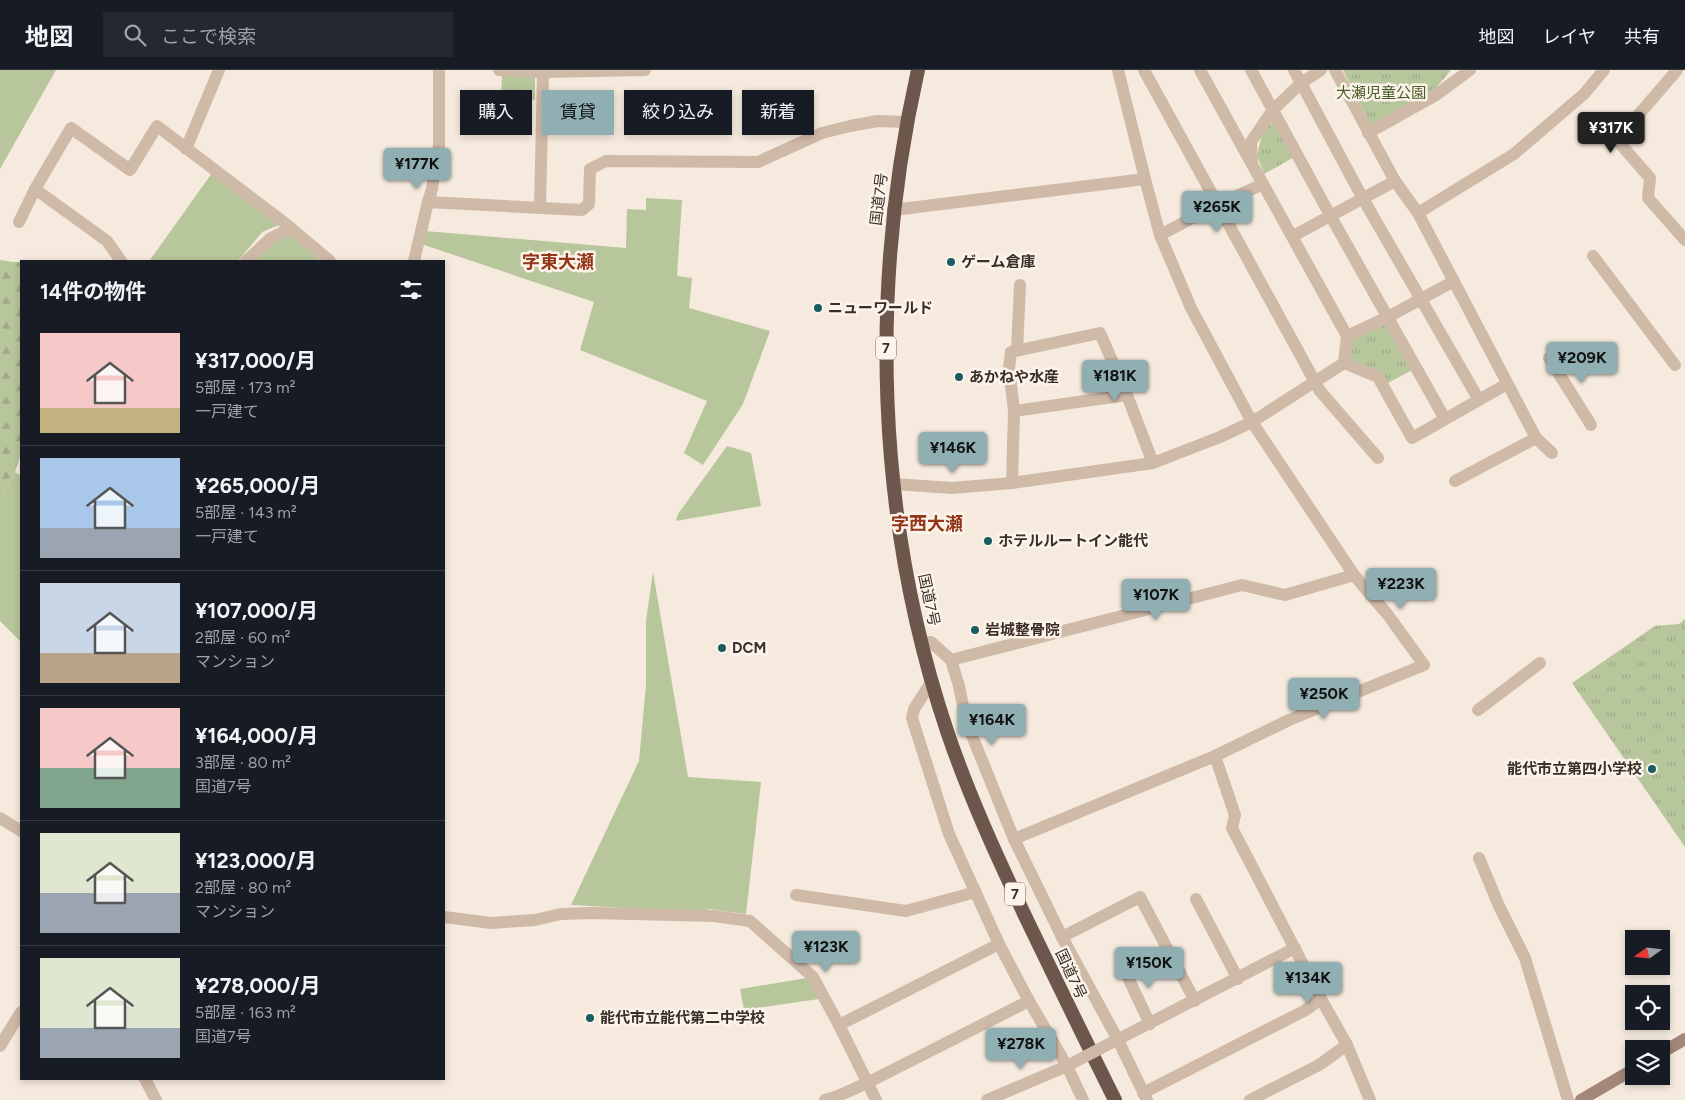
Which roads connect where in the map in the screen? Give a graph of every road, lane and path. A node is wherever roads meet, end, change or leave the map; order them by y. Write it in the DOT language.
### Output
graph roads {
  1 [pos="219,70"];
  2 [pos="439,70"];
  3 [pos="499,70"];
  4 [pos="645,70"];
  5 [pos="918,70"];
  6 [pos="1118,70"];
  7 [pos="1144,70"];
  8 [pos="1200,70"];
  9 [pos="1251,70"];
  10 [pos="1294,70"];
  11 [pos="1321,70"];
  12 [pos="1335,70"];
  13 [pos="1604,70"];
  14 [pos="1677,70"];
  15 [pos="543,72"];
  16 [pos="1465,72"];
  17 [pos="1301,83"];
  18 [pos="1273,110"];
  19 [pos="906,122"];
  20 [pos="1368,132"];
  21 [pos="186,149"];
  22 [pos="1252,164"];
  23 [pos="1145,179"];
  24 [pos="1395,181"];
  25 [pos="1263,184"];
  26 [pos="35,189"];
  27 [pos="1362,198"];
  28 [pos="428,202"];
  29 [pos="1217,205"];
  30 [pos="540,208"];
  31 [pos="893,210"];
  32 [pos="1418,213"];
  33 [pos="1330,215"];
  34 [pos="19,222"];
  35 [pos="290,228"];
  36 [pos="1160,235"];
  37 [pos="1293,236"];
  38 [pos="1685,240"];
  39 [pos="1593,256"];
  40 [pos="120,260"];
  41 [pos="247,260"];
  42 [pos="329,260"];
  43 [pos="414,260"];
  44 [pos="1454,281"];
  45 [pos="1020,285"];
  46 [pos="1421,298"];
  47 [pos="1388,317"];
  48 [pos="1347,336"];
  49 [pos="1017,350"];
  50 [pos="1550,358"];
  51 [pos="1344,363"];
  52 [pos="1675,365"];
  53 [pos="1316,382"];
  54 [pos="1507,384"];
  55 [pos="1127,395"];
  56 [pos="1479,400"];
  57 [pos="1014,411"];
  58 [pos="1445,419"];
  59 [pos="1252,422"];
  60 [pos="1591,425"];
  61 [pos="1536,438"];
  62 [pos="1552,454"];
  63 [pos="1378,458"];
  64 [pos="1153,463"];
  65 [pos="1456,482"];
  66 [pos="1012,483"];
  67 [pos="894,484"];
  68 [pos="1354,575"];
  69 [pos="921,642"];
  70 [pos="950,660"];
  71 [pos="1540,662"];
  72 [pos="932,681"];
  73 [pos="1478,710"];
  74 [pos="1215,756"];
  75 [pos="0,818"];
  76 [pos="20,830"];
  77 [pos="1014,839"];
  78 [pos="1479,858"];
  79 [pos="976,892"];
  80 [pos="796,895"];
  81 [pos="1196,899"];
  82 [pos="445,917"];
  83 [pos="1062,937"];
  84 [pos="999,944"];
  85 [pos="1295,948"];
  86 [pos="1122,965"];
  87 [pos="1238,979"];
  88 [pos="1321,999"];
  89 [pos="1029,1001"];
  90 [pos="1195,1001"];
  91 [pos="20,1014"];
  92 [pos="1150,1024"];
  93 [pos="839,1025"];
  94 [pos="1685,1039"];
  95 [pos="1113,1042"];
  96 [pos="1347,1045"];
  97 [pos="0,1046"];
  98 [pos="1670,1048"];
  99 [pos="1067,1066"];
  100 [pos="1625,1074"];
  101 [pos="146,1080"];
  102 [pos="867,1083"];
  103 [pos="1145,1096"];
  104 [pos="156,1100"];
  105 [pos="825,1100"];
  106 [pos="876,1100"];
  107 [pos="987,1100"];
  108 [pos="1083,1100"];
  109 [pos="1115,1100"];
  110 [pos="1250,1100"];
  111 [pos="1370,1100"];
  112 [pos="1568,1100"];
  113 [pos="1581,1100"];
  1 -- 21 [label="street"];
  2 -- 28 [label="street"];
  3 -- 15 [label="street"];
  4 -- 15 [label="street"];
  5 -- 19 [label="highway, 国道7号 / 7"];
  6 -- 23 [label="street"];
  7 -- 29 [label="street"];
  8 -- 22 [label="street"];
  9 -- 18 [label="street"];
  10 -- 17 [label="street"];
  11 -- 17 [label="street"];
  12 -- 20 [label="street"];
  13 -- 32 [label="street"];
  14 -- 38 [label="street"];
  15 -- 30 [label="street"];
  16 -- 20 [label="street"];
  17 -- 18 [label="street"];
  17 -- 27 [label="street"];
  18 -- 22 [label="street"];
  18 -- 33 [label="street"];
  19 -- 30 [label="street"];
  19 -- 31 [label="highway, 国道7号 / 7"];
  20 -- 24 [label="street"];
  21 -- 26 [label="street"];
  21 -- 35 [label="street"];
  22 -- 25 [label="street"];
  23 -- 31 [label="street"];
  23 -- 36 [label="street"];
  24 -- 27 [label="street"];
  24 -- 32 [label="street"];
  25 -- 29 [label="street"];
  25 -- 37 [label="street"];
  26 -- 34 [label="street"];
  26 -- 40 [label="street"];
  27 -- 33 [label="street"];
  27 -- 46 [label="street"];
  28 -- 30 [label="street"];
  28 -- 43 [label="street"];
  29 -- 36 [label="street"];
  29 -- 53 [label="street"];
  31 -- 67 [label="highway, 国道7号 / 7"];
  32 -- 44 [label="street"];
  33 -- 37 [label="street"];
  33 -- 47 [label="street"];
  35 -- 41 [label="street"];
  35 -- 42 [label="street"];
  36 -- 59 [label="street"];
  37 -- 48 [label="street"];
  39 -- 52 [label="street"];
  44 -- 46 [label="street"];
  44 -- 54 [label="street"];
  45 -- 49 [label="street"];
  46 -- 47 [label="street"];
  46 -- 56 [label="street"];
  47 -- 48 [label="street"];
  47 -- 58 [label="street"];
  48 -- 51 [label="street"];
  49 -- 55 [label="street"];
  49 -- 57 [label="street"];
  50 -- 60 [label="street"];
  51 -- 53 [label="street"];
  51 -- 58 [label="street"];
  53 -- 59 [label="street"];
  53 -- 63 [label="street"];
  54 -- 56 [label="street"];
  54 -- 61 [label="street"];
  55 -- 57 [label="street"];
  55 -- 64 [label="street"];
  56 -- 58 [label="street"];
  57 -- 66 [label="street"];
  59 -- 64 [label="street"];
  59 -- 68 [label="street"];
  61 -- 62 [label="street"];
  61 -- 65 [label="street"];
  64 -- 66 [label="street"];
  66 -- 67 [label="street"];
  67 -- 69 [label="highway, 国道7号 / 7"];
  68 -- 70 [label="street"];
  68 -- 74 [label="street"];
  69 -- 70 [label="street"];
  69 -- 72 [label="highway, 国道7号 / 7"];
  70 -- 77 [label="street"];
  71 -- 73 [label="street"];
  72 -- 79 [label="street"];
  72 -- 109 [label="highway, 国道7号 / 7"];
  74 -- 77 [label="street"];
  74 -- 85 [label="street"];
  75 -- 76 [label="street"];
  77 -- 83 [label="street"];
  78 -- 112 [label="street"];
  79 -- 80 [label="street"];
  79 -- 84 [label="street"];
  81 -- 87 [label="street"];
  82 -- 93 [label="street"];
  83 -- 90 [label="street"];
  83 -- 95 [label="street"];
  84 -- 89 [label="street"];
  84 -- 93 [label="street"];
  85 -- 87 [label="street"];
  85 -- 88 [label="street"];
  86 -- 92 [label="street"];
  87 -- 90 [label="street"];
  88 -- 96 [label="street"];
  88 -- 103 [label="street"];
  89 -- 99 [label="street"];
  89 -- 102 [label="street"];
  90 -- 92 [label="street"];
  91 -- 97 [label="street"];
  92 -- 95 [label="street"];
  93 -- 102 [label="street"];
  94 -- 98 [label="main road"];
  95 -- 99 [label="street, bridge"];
  95 -- 103 [label="street"];
  96 -- 110 [label="street"];
  96 -- 111 [label="street"];
  99 -- 107 [label="street"];
  99 -- 108 [label="street"];
  100 -- 113 [label="main road"];
  101 -- 104 [label="street"];
  102 -- 105 [label="street"];
  102 -- 106 [label="street"];
}
